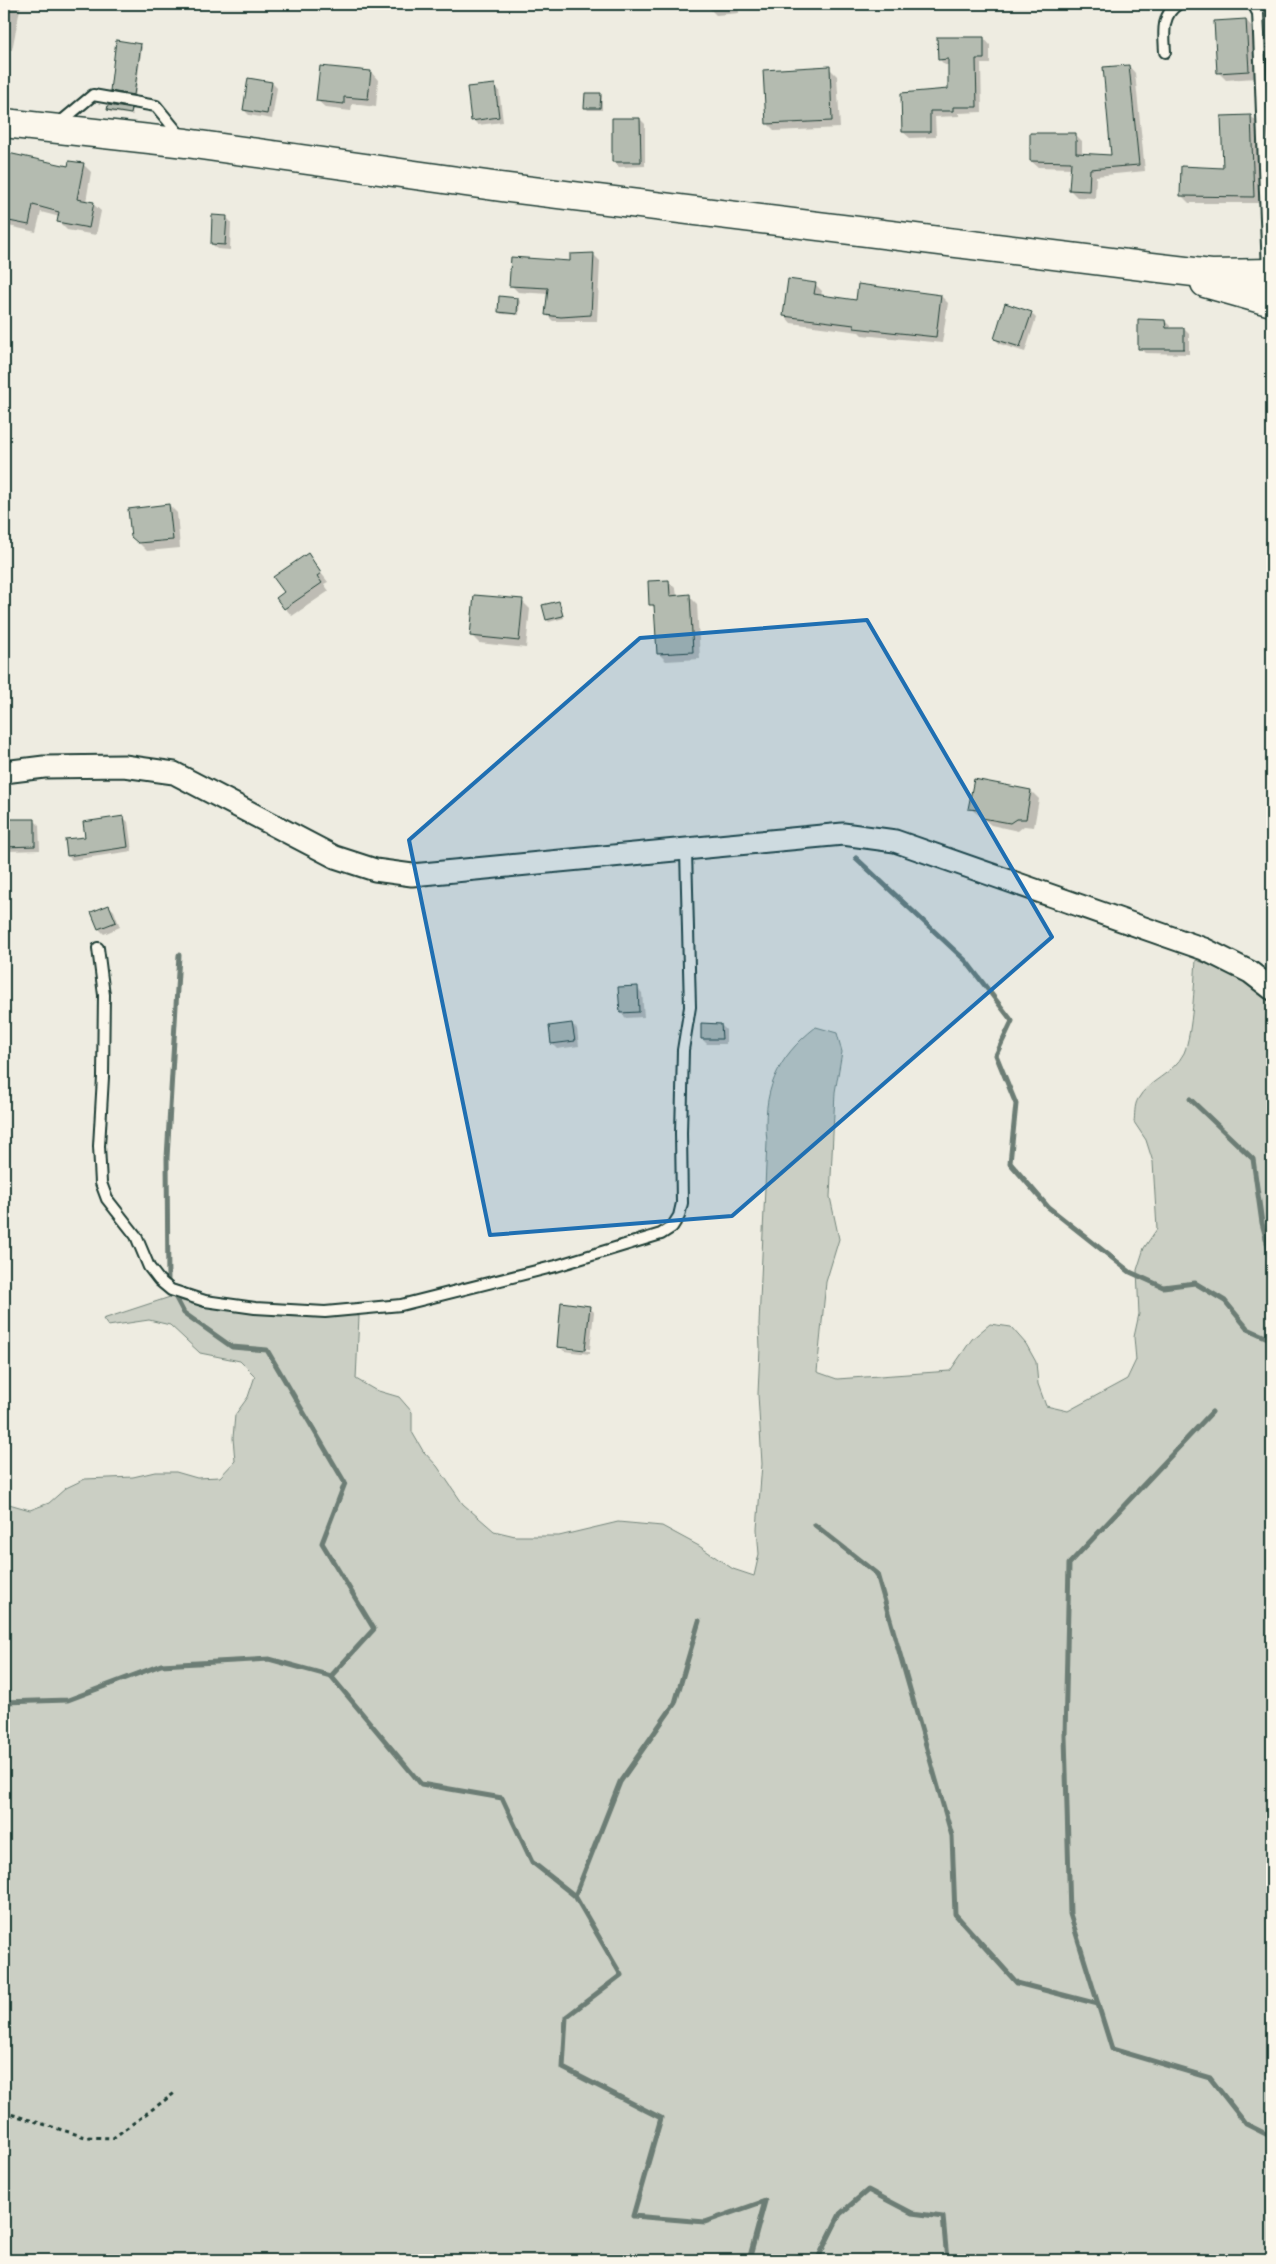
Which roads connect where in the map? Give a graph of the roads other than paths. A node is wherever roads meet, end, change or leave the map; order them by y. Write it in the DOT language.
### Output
graph roads {
  1 [pos="1178,4"];
  2 [pos="1252,4"];
  3 [pos="1164,52"];
  4 [pos="4,123"];
  5 [pos="52,129"];
  6 [pos="186,143"];
  7 [pos="1143,266"];
  8 [pos="1270,273"];
  9 [pos="1272,302"];
  10 [pos="4,772"];
  11 [pos="686,850"];
  12 [pos="98,948"];
  13 [pos="1272,989"];
  1 -- 3 [label="lane"];
  2 -- 8 [label="lane"];
  4 -- 5 [label="main road"];
  5 -- 6 [label="main road"];
  5 -- 6 [label="lane"];
  6 -- 7 [label="main road"];
  7 -- 8 [label="main road"];
  7 -- 9 [label="main road"];
  10 -- 11 [label="street"];
  11 -- 12 [label="lane"];
  11 -- 13 [label="street"];
}
